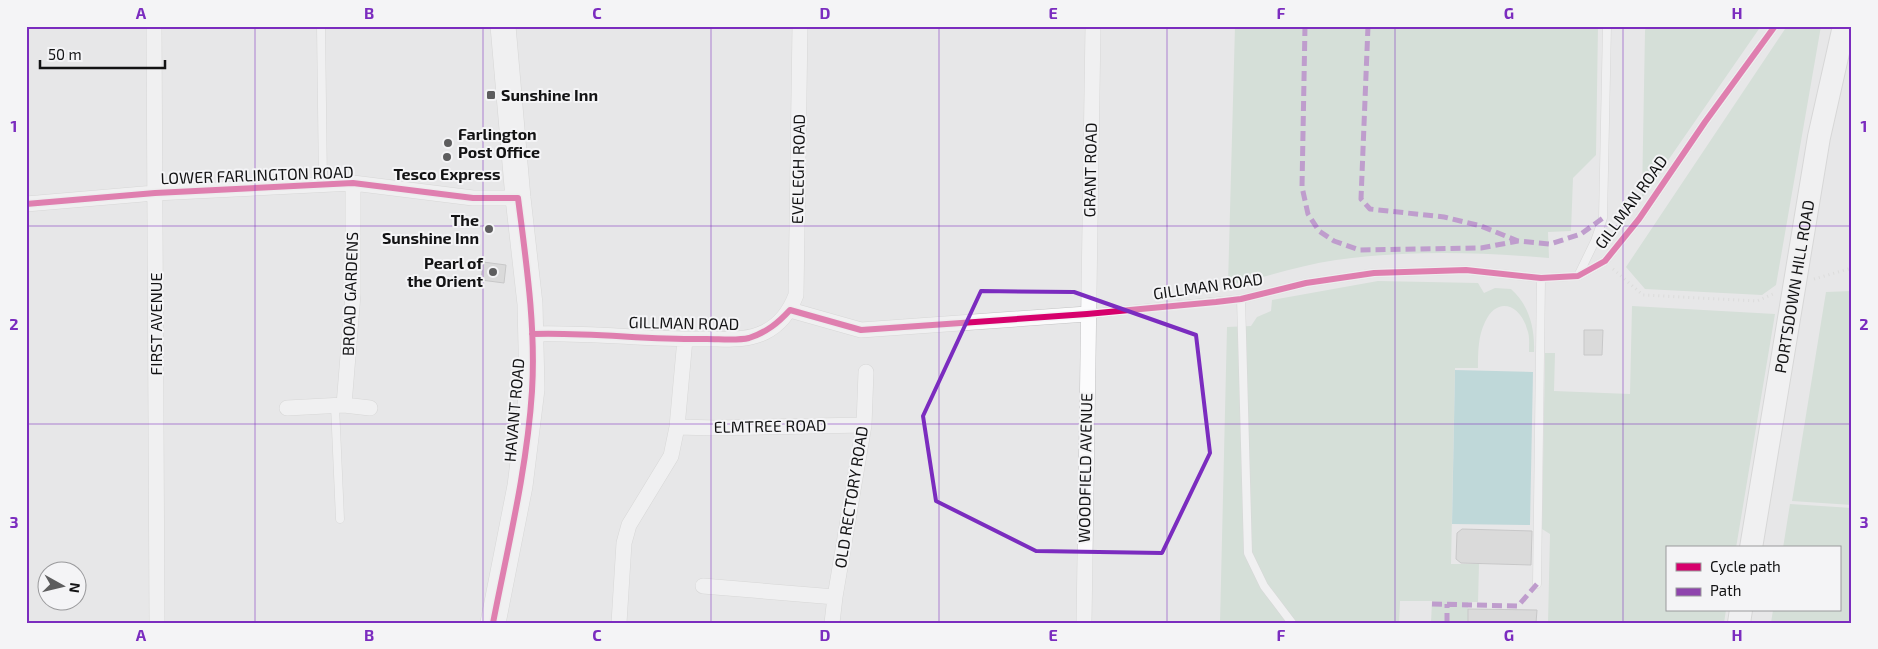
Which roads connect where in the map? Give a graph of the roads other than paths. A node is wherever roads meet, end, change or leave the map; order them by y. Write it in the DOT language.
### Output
graph roads {
  1 [pos="154,26"];
  2 [pos="321,26"];
  3 [pos="503,26"];
  4 [pos="800,26"];
  5 [pos="1093,26"];
  6 [pos="1607,26"];
  7 [pos="1775,26"];
  8 [pos="1844,26"];
  9 [pos="353,184"];
  10 [pos="323,185"];
  11 [pos="155,193"];
  12 [pos="518,198"];
  13 [pos="26,204"];
  14 [pos="1578,276"];
  15 [pos="1541,278"];
  16 [pos="1241,299"];
  17 [pos="790,310"];
  18 [pos="1087,314"];
  19 [pos="532,334"];
  20 [pos="685,339"];
  21 [pos="866,372"];
  22 [pos="340,405"];
  23 [pos="287,408"];
  24 [pos="370,408"];
  25 [pos="864,424"];
  26 [pos="676,427"];
  27 [pos="340,519"];
  28 [pos="1751,546"];
  29 [pos="1536,584"];
  30 [pos="703,586"];
  31 [pos="835,597"];
  32 [pos="157,623"];
  33 [pos="493,623"];
  34 [pos="619,623"];
  35 [pos="832,623"];
  36 [pos="1084,623"];
  37 [pos="1292,623"];
  1 -- 11 [label="street, FIRST AVENUE"];
  2 -- 10 [label="lane"];
  3 -- 12 [label="main road, HAVANT ROAD"];
  4 -- 17 [label="street, EVELEGH ROAD"];
  5 -- 18 [label="street, GRANT ROAD"];
  6 -- 14 [label="lane"];
  7 -- 14 [label="lane, GILLMAN ROAD"];
  8 -- 28 [label="main road, PORTSDOWN HILL ROAD"];
  9 -- 10 [label="street, LOWER FARLINGTON ROAD"];
  9 -- 12 [label="street, LOWER FARLINGTON ROAD"];
  9 -- 22 [label="street, BROAD GARDENS"];
  10 -- 11 [label="street, LOWER FARLINGTON ROAD"];
  11 -- 13 [label="street, LOWER FARLINGTON ROAD"];
  11 -- 32 [label="street, FIRST AVENUE"];
  12 -- 19 [label="main road, HAVANT ROAD"];
  14 -- 15 [label="lane, GILLMAN ROAD"];
  15 -- 16 [label="lane, GILLMAN ROAD"];
  15 -- 29 [label="lane"];
  16 -- 18 [label="lane, GILLMAN ROAD"];
  16 -- 37 [label="lane"];
  17 -- 18 [label="street, GILLMAN ROAD"];
  17 -- 20 [label="street, GILLMAN ROAD"];
  18 -- 36 [label="street, WOODFIELD AVENUE"];
  19 -- 20 [label="street, GILLMAN ROAD"];
  19 -- 33 [label="main road, HAVANT ROAD"];
  20 -- 26 [label="street"];
  21 -- 25 [label="street, OLD RECTORY ROAD"];
  22 -- 23 [label="street"];
  22 -- 24 [label="street"];
  22 -- 27 [label="lane"];
  25 -- 26 [label="street, ELMTREE ROAD"];
  25 -- 31 [label="street, OLD RECTORY ROAD"];
  26 -- 34 [label="street"];
  30 -- 31 [label="street"];
  31 -- 35 [label="street, OLD RECTORY ROAD"];
}
